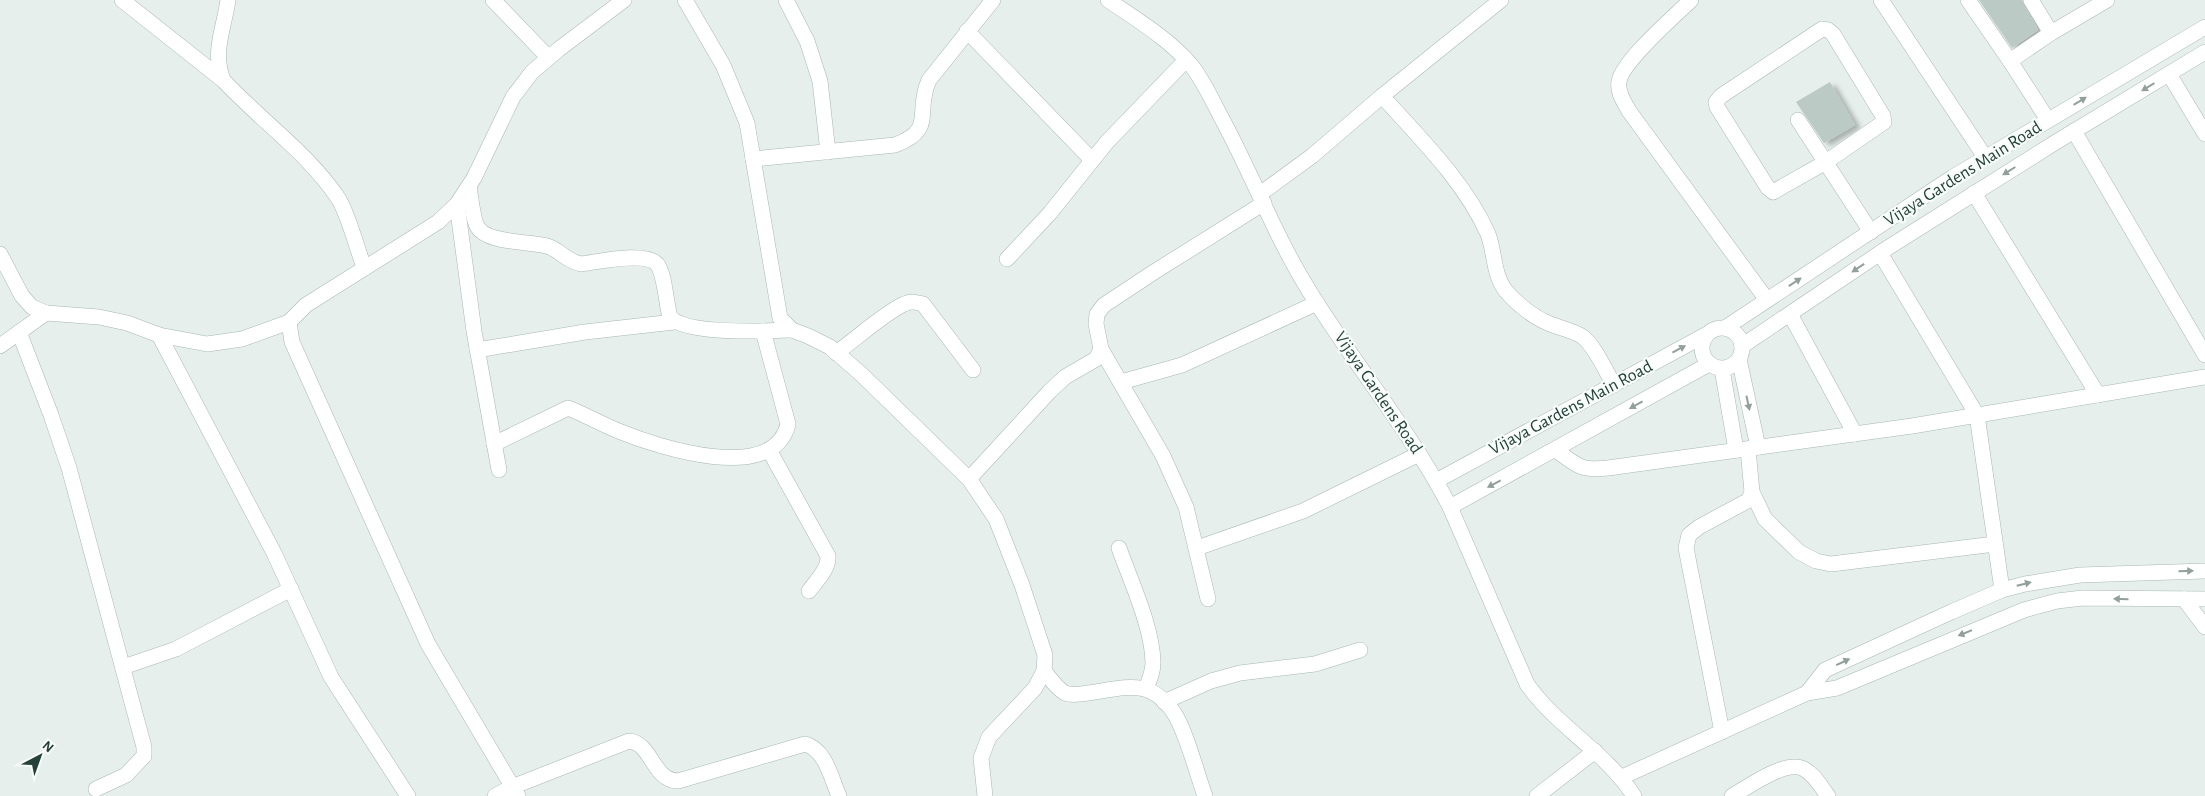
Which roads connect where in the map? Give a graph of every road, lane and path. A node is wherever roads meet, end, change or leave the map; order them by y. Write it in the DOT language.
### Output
graph roads {
  1 [pos="122,0"];
  2 [pos="228,0"];
  3 [pos="493,0"];
  4 [pos="624,0"];
  5 [pos="685,0"];
  6 [pos="786,0"];
  7 [pos="993,0"];
  8 [pos="1108,0"];
  9 [pos="1501,0"];
  10 [pos="1691,0"];
  11 [pos="1881,0"];
  12 [pos="1968,0"];
  13 [pos="2031,0"];
  14 [pos="2106,0"];
  15 [pos="2205,27"];
  16 [pos="967,31"];
  17 [pos="2051,33"];
  18 [pos="2205,52"];
  19 [pos="548,58"];
  20 [pos="1186,60"];
  21 [pos="2010,61"];
  22 [pos="2169,74"];
  23 [pos="223,80"];
  24 [pos="1382,96"];
  25 [pos="1798,120"];
  26 [pos="2048,120"];
  27 [pos="2074,131"];
  28 [pos="2205,134"];
  29 [pos="828,152"];
  30 [pos="1985,157"];
  31 [pos="753,159"];
  32 [pos="1092,160"];
  33 [pos="1826,162"];
  34 [pos="469,186"];
  35 [pos="1974,193"];
  36 [pos="1262,198"];
  37 [pos="457,204"];
  38 [pos="1871,232"];
  39 [pos="1880,253"];
  40 [pos="0,254"];
  41 [pos="1007,259"];
  42 [pos="364,267"];
  43 [pos="1766,300"];
  44 [pos="1317,303"];
  45 [pos="46,313"];
  46 [pos="1790,314"];
  47 [pos="289,322"];
  48 [pos="674,322"];
  49 [pos="1725,328"];
  50 [pos="792,330"];
  51 [pos="762,331"];
  52 [pos="19,332"];
  53 [pos="1707,334"];
  54 [pos="159,335"];
  55 [pos="0,346"];
  56 [pos="1100,349"];
  57 [pos="477,350"];
  58 [pos="836,353"];
  59 [pos="1741,353"];
  60 [pos="2205,354"];
  61 [pos="1716,367"];
  62 [pos="974,370"];
  63 [pos="2205,378"];
  64 [pos="1120,382"];
  65 [pos="1614,385"];
  66 [pos="2098,395"];
  67 [pos="1977,416"];
  68 [pos="1855,434"];
  69 [pos="494,444"];
  70 [pos="1747,449"];
  71 [pos="769,450"];
  72 [pos="1556,450"];
  73 [pos="1419,454"];
  74 [pos="499,470"];
  75 [pos="969,479"];
  76 [pos="1436,481"];
  77 [pos="1752,492"];
  78 [pos="1450,508"];
  79 [pos="1995,544"];
  80 [pos="1119,548"];
  81 [pos="1197,548"];
  82 [pos="2205,571"];
  83 [pos="291,590"];
  84 [pos="2002,590"];
  85 [pos="809,591"];
  86 [pos="1208,599"];
  87 [pos="2184,599"];
  88 [pos="2205,600"];
  89 [pos="2205,628"];
  90 [pos="1360,650"];
  91 [pos="123,667"];
  92 [pos="1044,671"];
  93 [pos="1146,688"];
  94 [pos="1807,693"];
  95 [pos="1164,702"];
  96 [pos="1722,732"];
  97 [pos="1595,751"];
  98 [pos="96,789"];
  99 [pos="1626,790"];
  100 [pos="515,792"];
  101 [pos="408,796"];
  102 [pos="495,796"];
  103 [pos="839,796"];
  104 [pos="985,796"];
  105 [pos="1204,796"];
  106 [pos="1537,796"];
  107 [pos="1732,796"];
  108 [pos="1828,796"];
  1 -- 23 [label="street"];
  2 -- 23 [label="street"];
  3 -- 19 [label="street"];
  4 -- 19 [label="street"];
  5 -- 31 [label="street"];
  6 -- 29 [label="street"];
  7 -- 16 [label="street"];
  8 -- 20 [label="street, Vijaya Gardens Road"];
  9 -- 24 [label="street"];
  10 -- 43 [label="street"];
  11 -- 30 [label="street"];
  12 -- 21 [label="street"];
  13 -- 17 [label="street"];
  14 -- 17 [label="street"];
  26 -- 15 [label="street, Vijaya Gardens Main Road, one-way"];
  16 -- 29 [label="street"];
  16 -- 32 [label="street"];
  17 -- 21 [label="street"];
  18 -- 22 [label="street, Vijaya Gardens Main Road"];
  19 -- 34 [label="street"];
  20 -- 32 [label="street"];
  20 -- 36 [label="street, Vijaya Gardens Road"];
  21 -- 26 [label="street"];
  22 -- 27 [label="street, Vijaya Gardens Main Road, one-way"];
  22 -- 28 [label="street"];
  23 -- 42 [label="street"];
  24 -- 36 [label="street"];
  24 -- 65 [label="street"];
  25 -- 33 [label="street"];
  26 -- 30 [label="street, Vijaya Gardens Main Road"];
  27 -- 35 [label="street, Vijaya Gardens Main Road, one-way"];
  27 -- 60 [label="street"];
  29 -- 31 [label="street"];
  30 -- 38 [label="street, Vijaya Gardens Main Road"];
  31 -- 50 [label="street"];
  32 -- 41 [label="street"];
  33 -- 33 [label="street"];
  33 -- 38 [label="street"];
  34 -- 37 [label="street"];
  34 -- 48 [label="street"];
  35 -- 39 [label="street, Vijaya Gardens Main Road"];
  35 -- 66 [label="street"];
  36 -- 44 [label="street, Vijaya Gardens Road"];
  36 -- 56 [label="street"];
  37 -- 42 [label="street"];
  37 -- 57 [label="street"];
  43 -- 38 [label="street, Vijaya Gardens Main Road, one-way"];
  39 -- 46 [label="street, Vijaya Gardens Main Road, one-way"];
  39 -- 67 [label="street"];
  40 -- 45 [label="street"];
  42 -- 47 [label="street"];
  43 -- 49 [label="street, Vijaya Gardens Main Road"];
  44 -- 64 [label="street"];
  44 -- 73 [label="street, Vijaya Gardens Road"];
  45 -- 52 [label="street"];
  45 -- 54 [label="street"];
  46 -- 59 [label="street, Vijaya Gardens Main Road"];
  46 -- 68 [label="street"];
  47 -- 54 [label="street"];
  47 -- 100 [label="street"];
  48 -- 51 [label="street"];
  48 -- 57 [label="street"];
  49 -- 53 [label="street"];
  49 -- 59 [label="street"];
  50 -- 51 [label="street"];
  50 -- 58 [label="street"];
  51 -- 71 [label="street"];
  52 -- 55 [label="street"];
  52 -- 91 [label="street"];
  53 -- 61 [label="street"];
  65 -- 53 [label="street, Vijaya Gardens Main Road, one-way"];
  54 -- 83 [label="street"];
  56 -- 64 [label="street"];
  56 -- 75 [label="street"];
  57 -- 69 [label="street"];
  58 -- 62 [label="street"];
  58 -- 75 [label="street"];
  59 -- 61 [label="street"];
  59 -- 70 [label="street, one-way"];
  61 -- 70 [label="street"];
  61 -- 72 [label="street, Vijaya Gardens Main Road, one-way"];
  63 -- 66 [label="street"];
  64 -- 81 [label="street"];
  65 -- 76 [label="street, Vijaya Gardens Main Road"];
  66 -- 67 [label="street"];
  67 -- 68 [label="street"];
  67 -- 79 [label="street"];
  68 -- 70 [label="street"];
  69 -- 71 [label="street"];
  69 -- 74 [label="street"];
  70 -- 72 [label="street"];
  70 -- 77 [label="street"];
  71 -- 85 [label="street"];
  72 -- 78 [label="street, Vijaya Gardens Main Road, one-way"];
  73 -- 76 [label="street, Vijaya Gardens Road"];
  73 -- 81 [label="street"];
  75 -- 92 [label="street"];
  76 -- 78 [label="street, Vijaya Gardens Road"];
  77 -- 79 [label="street"];
  77 -- 96 [label="street"];
  78 -- 97 [label="street, Vijaya Gardens Road"];
  79 -- 84 [label="street"];
  80 -- 93 [label="street"];
  81 -- 86 [label="street"];
  84 -- 82 [label="street, one-way"];
  83 -- 91 [label="street"];
  83 -- 101 [label="street"];
  94 -- 84 [label="street, one-way"];
  87 -- 88 [label="street"];
  87 -- 89 [label="street"];
  87 -- 94 [label="street, one-way"];
  90 -- 95 [label="street"];
  91 -- 98 [label="street"];
  92 -- 93 [label="street"];
  92 -- 104 [label="street"];
  93 -- 95 [label="street"];
  94 -- 96 [label="street"];
  95 -- 105 [label="street"];
  96 -- 99 [label="street"];
  97 -- 99 [label="street, Vijaya Gardens Road"];
  97 -- 106 [label="street"];
  100 -- 102 [label="street"];
  100 -- 103 [label="street"];
  107 -- 108 [label="street"];
}
